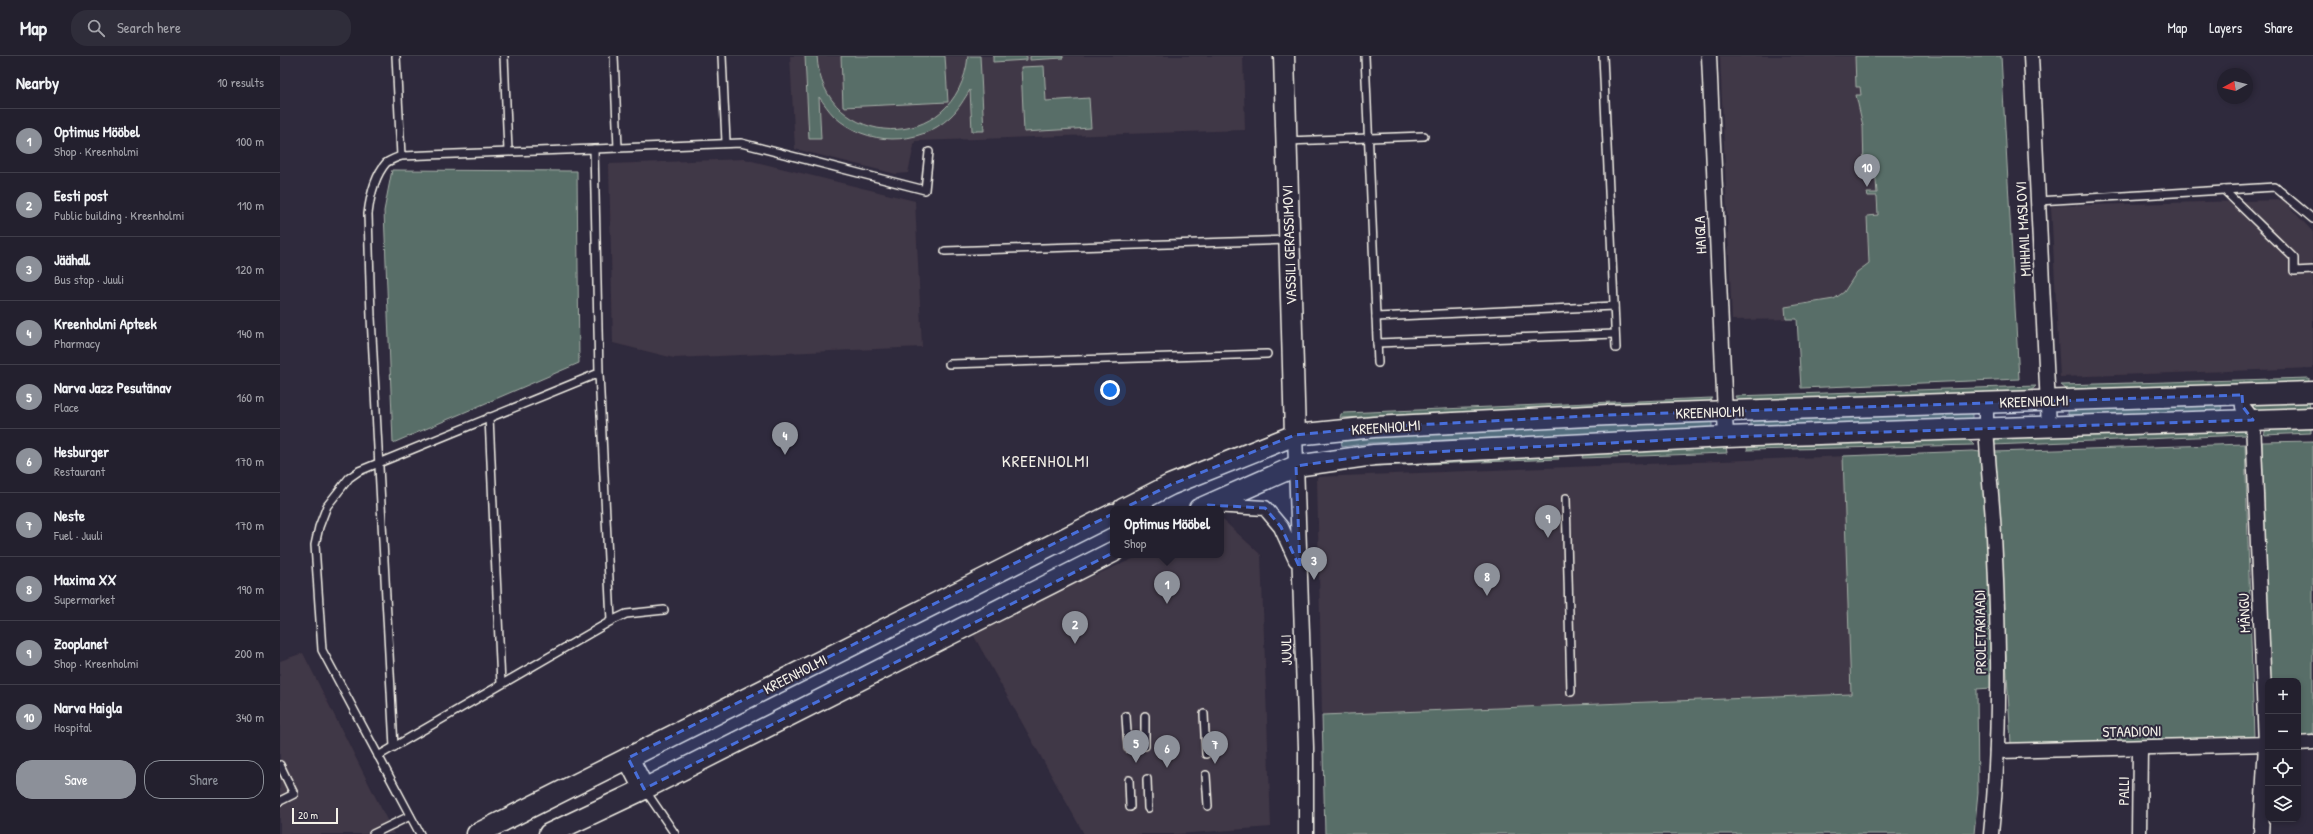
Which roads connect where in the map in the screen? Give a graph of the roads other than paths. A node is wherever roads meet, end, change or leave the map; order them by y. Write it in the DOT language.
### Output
graph roads {
  1 [pos="396,56"];
  2 [pos="504,56"];
  3 [pos="614,56"];
  4 [pos="722,56"];
  5 [pos="1284,56"];
  6 [pos="1366,56"];
  7 [pos="1603,56"];
  8 [pos="1709,56"];
  9 [pos="2031,56"];
  10 [pos="1424,136"];
  11 [pos="1368,138"];
  12 [pos="1286,141"];
  13 [pos="726,142"];
  14 [pos="618,148"];
  15 [pos="594,149"];
  16 [pos="508,151"];
  17 [pos="928,152"];
  18 [pos="401,156"];
  19 [pos="2224,190"];
  20 [pos="2038,201"];
  21 [pos="2313,220"];
  22 [pos="1289,240"];
  23 [pos="945,251"];
  24 [pos="2313,270"];
  25 [pos="1614,306"];
  26 [pos="1376,317"];
  27 [pos="1615,334"];
  28 [pos="1377,343"];
  29 [pos="1616,348"];
  30 [pos="1268,354"];
  31 [pos="1378,363"];
  32 [pos="949,364"];
  33 [pos="599,372"];
  34 [pos="2313,392"];
  35 [pos="2242,395"];
  36 [pos="2049,401"];
  37 [pos="1986,403"];
  38 [pos="1725,412"];
  39 [pos="488,416"];
  40 [pos="2313,418"];
  41 [pos="2253,420"];
  42 [pos="2049,427"];
  43 [pos="1985,429"];
  44 [pos="1295,434"];
  45 [pos="1726,437"];
  46 [pos="378,463"];
  47 [pos="1296,466"];
  48 [pos="1566,498"];
  49 [pos="1129,506"];
  50 [pos="1205,506"];
  51 [pos="1224,507"];
  52 [pos="1110,516"];
  53 [pos="1110,554"];
  54 [pos="1300,568"];
  55 [pos="960,591"];
  56 [pos="664,610"];
  57 [pos="611,621"];
  58 [pos="975,621"];
  59 [pos="501,684"];
  60 [pos="1571,692"];
  61 [pos="1204,714"];
  62 [pos="2266,714"];
  63 [pos="1126,716"];
  64 [pos="1144,716"];
  65 [pos="2313,742"];
  66 [pos="2301,743"];
  67 [pos="2265,744"];
  68 [pos="1145,746"];
  69 [pos="394,747"];
  70 [pos="1128,748"];
  71 [pos="2140,748"];
  72 [pos="2267,750"];
  73 [pos="1997,751"];
  74 [pos="1206,754"];
  75 [pos="378,756"];
  76 [pos="628,758"];
  77 [pos="280,766"];
  78 [pos="1206,775"];
  79 [pos="1147,779"];
  80 [pos="1129,780"];
  81 [pos="644,789"];
  82 [pos="280,801"];
  83 [pos="1208,806"];
  84 [pos="1130,808"];
  85 [pos="1148,808"];
  86 [pos="410,816"];
  87 [pos="373,834"];
  88 [pos="420,834"];
  89 [pos="477,834"];
  90 [pos="549,834"];
  91 [pos="675,834"];
  92 [pos="1306,834"];
  93 [pos="1991,834"];
  94 [pos="2139,834"];
  95 [pos="2261,834"];
  1 -- 18 [label="lane"];
  2 -- 16 [label="lane"];
  3 -- 14 [label="lane"];
  4 -- 13 [label="lane"];
  5 -- 12 [label="main road, VASSILI GERASSIMOVI"];
  6 -- 11 [label="lane"];
  7 -- 25 [label="lane"];
  8 -- 38 [label="street, HAIGLA"];
  9 -- 20 [label="street, MIHHAIL MASLOVI"];
  10 -- 11 [label="lane"];
  11 -- 12 [label="lane"];
  11 -- 26 [label="lane"];
  12 -- 22 [label="main road, VASSILI GERASSIMOVI"];
  13 -- 14 [label="lane"];
  13 -- 17 [label="lane"];
  14 -- 15 [label="lane"];
  15 -- 16 [label="lane"];
  15 -- 33 [label="lane"];
  16 -- 18 [label="lane"];
  18 -- 46 [label="lane"];
  19 -- 20 [label="lane"];
  19 -- 21 [label="lane"];
  19 -- 24 [label="lane"];
  20 -- 36 [label="street, MIHHAIL MASLOVI"];
  22 -- 23 [label="lane"];
  22 -- 44 [label="main road, VASSILI GERASSIMOVI"];
  25 -- 26 [label="lane"];
  25 -- 27 [label="lane"];
  26 -- 28 [label="lane"];
  27 -- 28 [label="lane"];
  27 -- 29 [label="lane"];
  28 -- 31 [label="lane"];
  30 -- 32 [label="lane"];
  33 -- 39 [label="lane"];
  33 -- 57 [label="lane"];
  34 -- 35 [label="main road, KREENHOLMI"];
  35 -- 36 [label="main road, KREENHOLMI"];
  35 -- 41 [label="street, MÄNGU"];
  36 -- 37 [label="main road, KREENHOLMI"];
  36 -- 42 [label="street, MIHHAIL MASLOVI"];
  37 -- 38 [label="main road, KREENHOLMI"];
  37 -- 43 [label="street, PROLETARIAADI"];
  38 -- 44 [label="main road, KREENHOLMI"];
  38 -- 45 [label="street, HAIGLA"];
  39 -- 46 [label="lane"];
  39 -- 59 [label="lane"];
  40 -- 41 [label="main road, KREENHOLMI"];
  41 -- 42 [label="main road, KREENHOLMI"];
  41 -- 62 [label="street, MÄNGU"];
  42 -- 43 [label="main road, KREENHOLMI"];
  43 -- 45 [label="main road, KREENHOLMI"];
  43 -- 73 [label="street, PROLETARIAADI"];
  44 -- 47 [label="street, JUULI"];
  44 -- 49 [label="main road, KREENHOLMI"];
  45 -- 47 [label="main road, KREENHOLMI"];
  46 -- 69 [label="lane"];
  46 -- 75 [label="lane"];
  47 -- 50 [label="main road, KREENHOLMI"];
  47 -- 54 [label="street, JUULI"];
  48 -- 60 [label="lane"];
  51 -- 54 [label="street"];
  52 -- 55 [label="main road, KREENHOLMI"];
  53 -- 58 [label="main road"];
  54 -- 92 [label="street, JUULI"];
  55 -- 58 [label="main road"];
  55 -- 76 [label="main road, KREENHOLMI"];
  56 -- 57 [label="lane"];
  57 -- 59 [label="lane"];
  58 -- 81 [label="main road"];
  59 -- 69 [label="lane"];
  61 -- 74 [label="lane"];
  63 -- 70 [label="lane"];
  64 -- 68 [label="lane"];
  65 -- 66 [label="street"];
  67 -- 71 [label="street, STAADIONI"];
  69 -- 75 [label="lane"];
  71 -- 73 [label="street, STAADIONI"];
  71 -- 94 [label="street, PALLI"];
  72 -- 95 [label="street, MÄNGU"];
  73 -- 93 [label="street, PROLETARIAADI"];
  75 -- 86 [label="lane"];
  76 -- 81 [label="main road"];
  76 -- 89 [label="main road, KREENHOLMI"];
  77 -- 82 [label="lane"];
  78 -- 83 [label="lane"];
  79 -- 85 [label="lane"];
  80 -- 84 [label="lane"];
  81 -- 90 [label="main road"];
  81 -- 91 [label="lane"];
  86 -- 87 [label="lane"];
  86 -- 88 [label="lane"];
}
